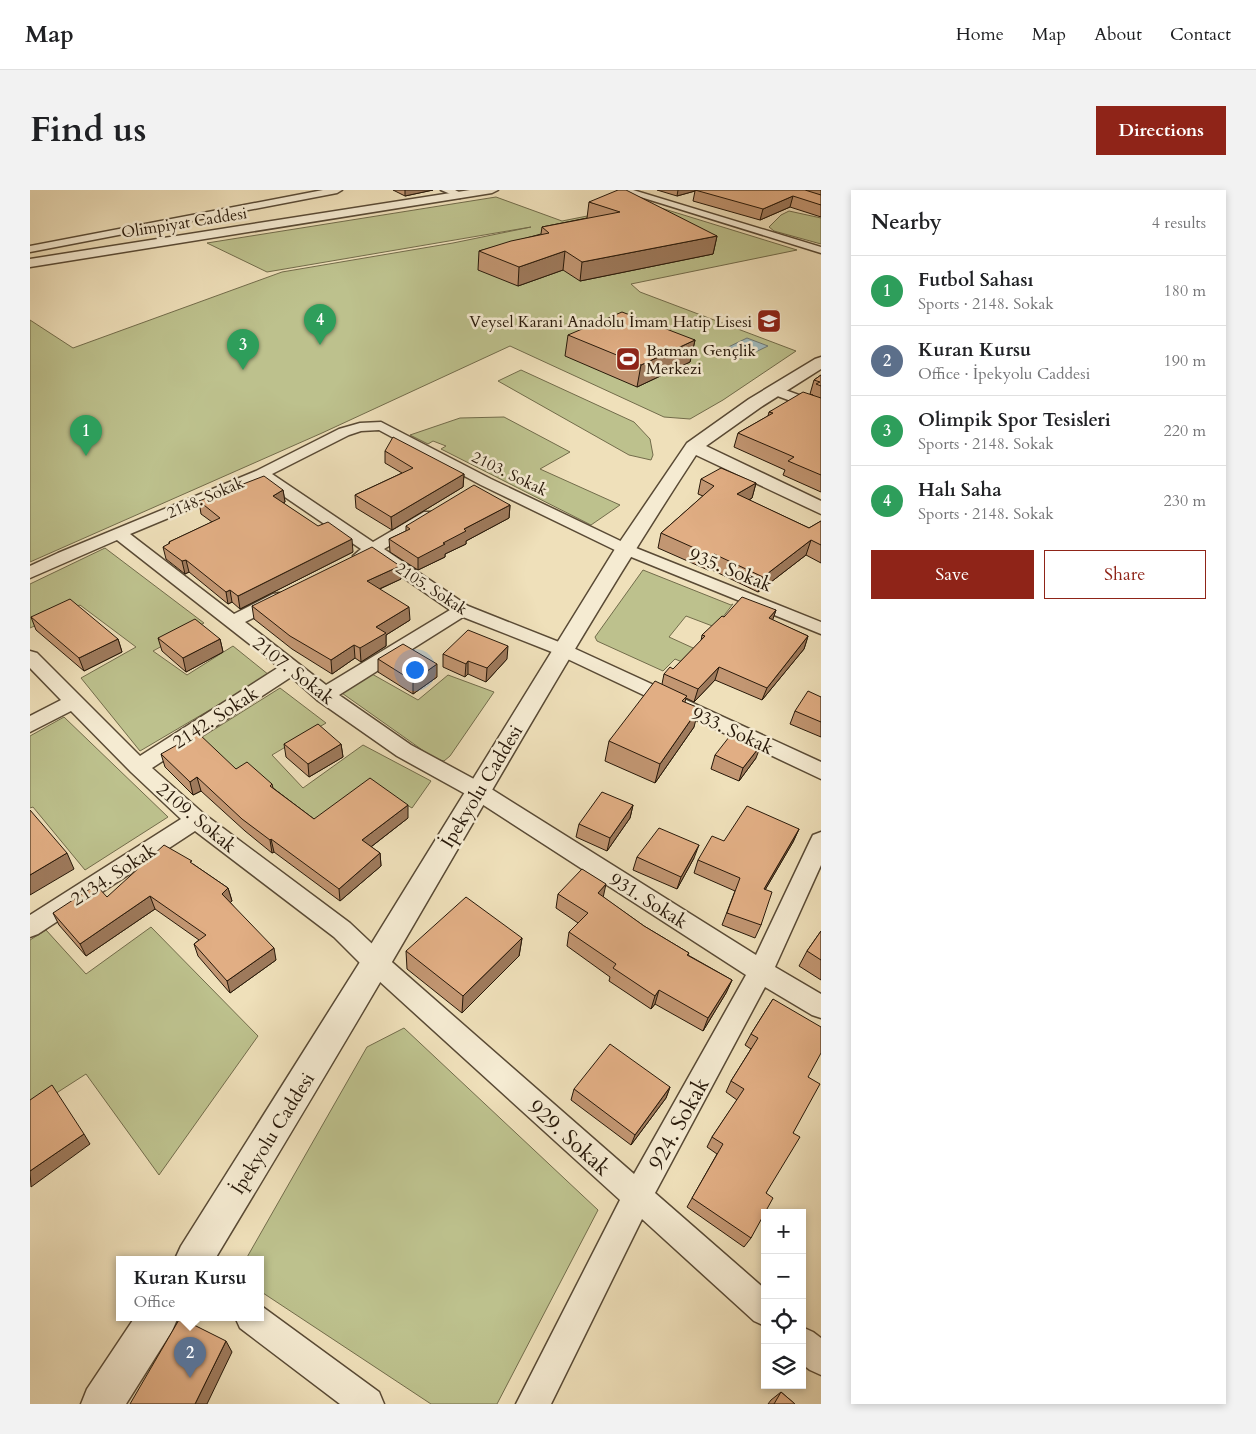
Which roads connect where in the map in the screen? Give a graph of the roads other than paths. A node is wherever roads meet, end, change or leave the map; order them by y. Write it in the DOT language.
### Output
graph roads {
  1 [pos="337,190"];
  2 [pos="446,190"];
  3 [pos="492,190"];
  4 [pos="623,190"];
  5 [pos="460,195"];
  6 [pos="688,198"];
  7 [pos="670,203"];
  8 [pos="30,249"];
  9 [pos="821,250"];
  10 [pos="30,263"];
  11 [pos="821,362"];
  12 [pos="778,391"];
  13 [pos="821,408"];
  14 [pos="381,426"];
  15 [pos="693,447"];
  16 [pos="261,474"];
  17 [pos="486,482"];
  18 [pos="470,491"];
  19 [pos="446,506"];
  20 [pos="821,508"];
  21 [pos="120,534"];
  22 [pos="625,549"];
  23 [pos="373,550"];
  24 [pos="347,563"];
  25 [pos="30,573"];
  26 [pos="294,590"];
  27 [pos="462,610"];
  28 [pos="232,622"];
  29 [pos="821,628"];
  30 [pos="563,650"];
  31 [pos="30,657"];
  32 [pos="291,668"];
  33 [pos="324,695"];
  34 [pos="74,702"];
  35 [pos="30,725"];
  36 [pos="138,767"];
  37 [pos="821,771"];
  38 [pos="478,791"];
  39 [pos="196,820"];
  40 [pos="821,841"];
  41 [pos="30,927"];
  42 [pos="376,963"];
  43 [pos="761,971"];
  44 [pos="821,1007"];
  45 [pos="637,1198"];
  46 [pos="196,1256"];
  47 [pos="761,1306"];
  48 [pos="155,1321"];
  49 [pos="256,1321"];
  50 [pos="803,1344"];
  51 [pos="821,1359"];
  52 [pos="102,1404"];
  53 [pos="367,1404"];
  54 [pos="533,1404"];
  1 -- 8 [label="street"];
  2 -- 5 [label="street"];
  3 -- 5 [label="street, Olimpiyat Caddesi"];
  4 -- 7 [label="street"];
  5 -- 10 [label="street, Olimpiyat Caddesi"];
  6 -- 7 [label="street"];
  7 -- 9 [label="street"];
  11 -- 12 [label="street, İpekyolu Caddesi"];
  12 -- 13 [label="street"];
  12 -- 15 [label="street, İpekyolu Caddesi"];
  14 -- 16 [label="street, 2148. Sokak"];
  14 -- 17 [label="street, 2103. Sokak"];
  15 -- 20 [label="street"];
  15 -- 22 [label="street, İpekyolu Caddesi"];
  16 -- 21 [label="street, 2148. Sokak"];
  16 -- 23 [label="street, 2105. Sokak"];
  17 -- 18 [label="street"];
  17 -- 22 [label="street, 2103. Sokak"];
  19 -- 23 [label="street"];
  21 -- 25 [label="street, 2148. Sokak"];
  21 -- 28 [label="street, 2107. Sokak"];
  22 -- 29 [label="street, 935. Sokak"];
  22 -- 30 [label="street, İpekyolu Caddesi"];
  23 -- 24 [label="street"];
  23 -- 27 [label="street, 2105. Sokak"];
  26 -- 28 [label="street"];
  27 -- 30 [label="street, 2105. Sokak"];
  27 -- 33 [label="street"];
  28 -- 32 [label="street, 2107. Sokak"];
  30 -- 37 [label="street, 933. Sokak"];
  30 -- 38 [label="street, İpekyolu Caddesi"];
  31 -- 34 [label="street, 2109. Sokak"];
  32 -- 33 [label="street, 2107. Sokak"];
  32 -- 36 [label="street, 2142. Sokak"];
  33 -- 38 [label="street, 2107. Sokak"];
  34 -- 35 [label="street"];
  34 -- 36 [label="street, 2109. Sokak"];
  36 -- 39 [label="street, 2109. Sokak"];
  38 -- 42 [label="street, İpekyolu Caddesi"];
  38 -- 43 [label="street, 931. Sokak"];
  39 -- 41 [label="street, 2134. Sokak"];
  39 -- 42 [label="street, 2109. Sokak"];
  40 -- 43 [label="street, 924. Sokak"];
  42 -- 45 [label="street, 929. Sokak"];
  42 -- 46 [label="street, İpekyolu Caddesi"];
  43 -- 44 [label="street, 931. Sokak"];
  43 -- 45 [label="street, 924. Sokak"];
  45 -- 47 [label="street, 929. Sokak"];
  45 -- 54 [label="street, 924. Sokak"];
  48 -- 52 [label="street"];
  49 -- 53 [label="street"];
  50 -- 51 [label="street"];
}
